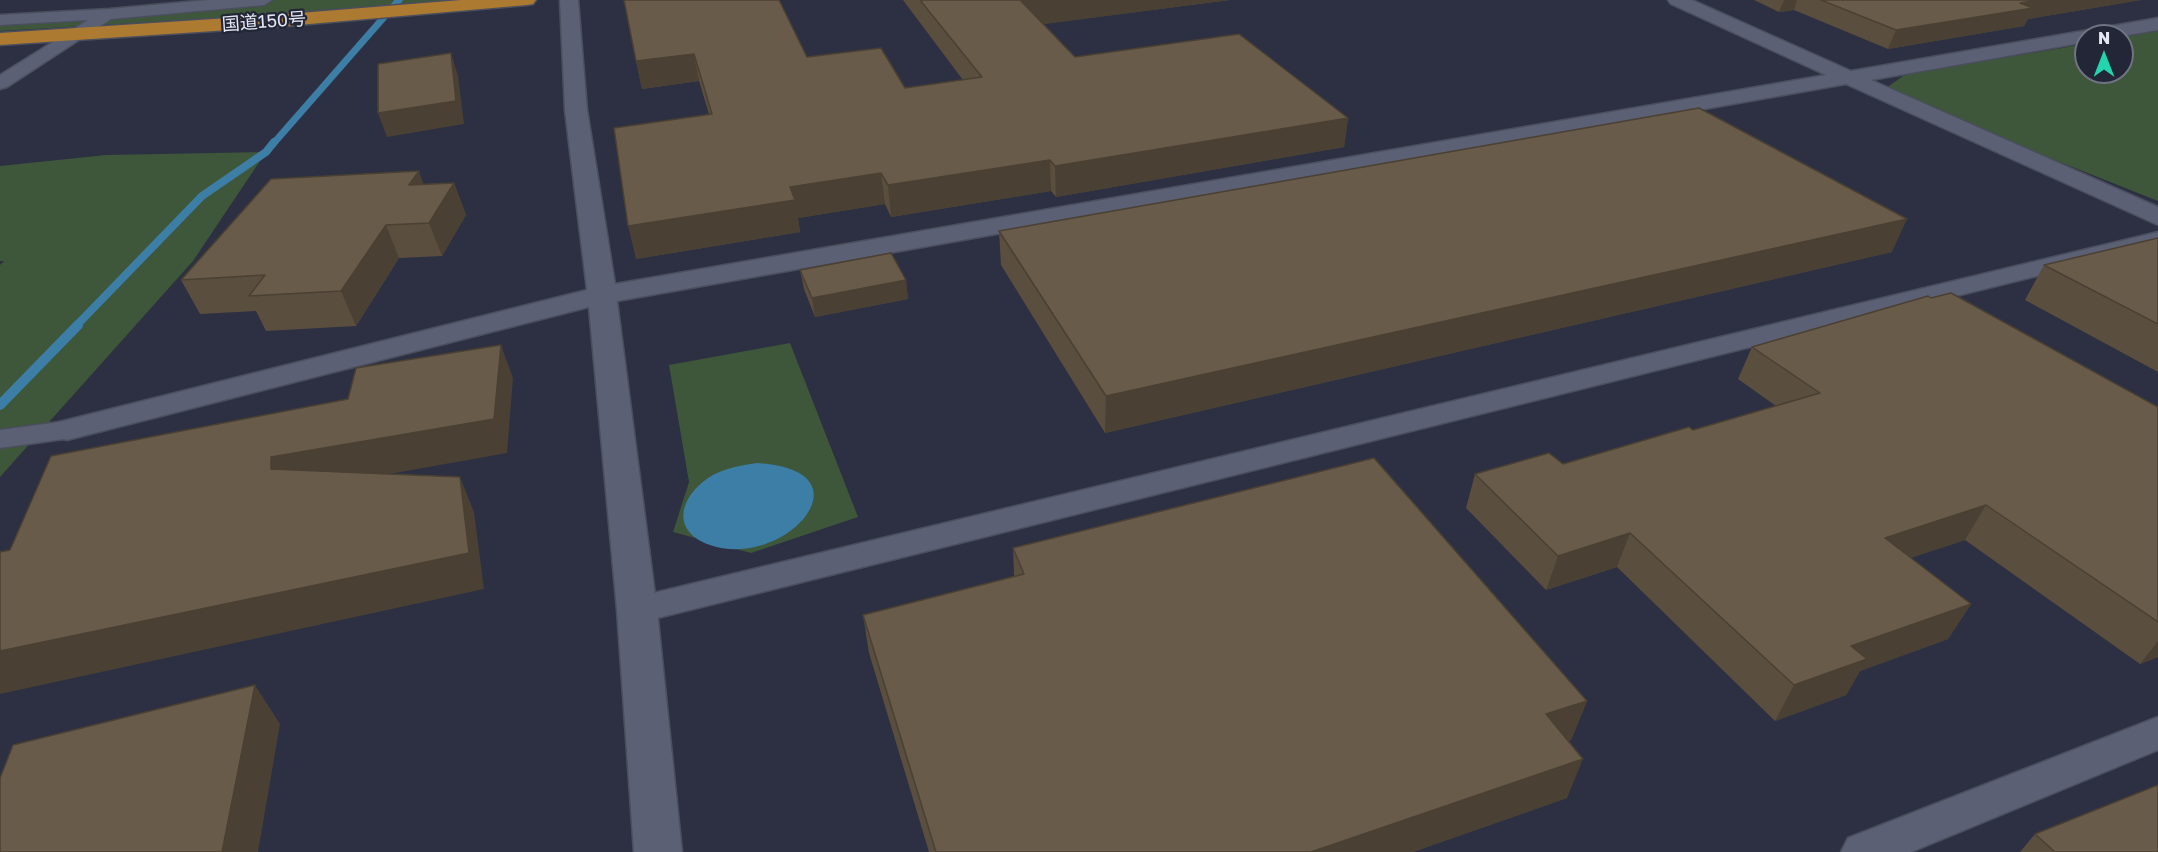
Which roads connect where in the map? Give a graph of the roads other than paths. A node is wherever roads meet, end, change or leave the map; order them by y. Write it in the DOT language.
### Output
graph roads {
  1 [pos="132,0"];
  2 [pos="264,0"];
  3 [pos="527,0"];
  4 [pos="569,0"];
  5 [pos="1677,0"];
  6 [pos="110,14"];
  7 [pos="0,20"];
  8 [pos="2158,24"];
  9 [pos="2134,28"];
  10 [pos="76,36"];
  11 [pos="2074,38"];
  12 [pos="0,39"];
  13 [pos="1850,79"];
  14 [pos="0,83"];
  15 [pos="2158,217"];
  16 [pos="2158,240"];
  17 [pos="602,295"];
  18 [pos="67,430"];
  19 [pos="0,439"];
  20 [pos="637,610"];
  21 [pos="2158,733"];
  22 [pos="658,852"];
  23 [pos="1863,852"];
  1 -- 6 [label="street"];
  2 -- 6 [label="street"];
  3 -- 10 [label="highway, 国道150号"];
  4 -- 17 [label="street"];
  5 -- 13 [label="street"];
  6 -- 7 [label="street"];
  6 -- 10 [label="street"];
  8 -- 9 [label="street"];
  10 -- 12 [label="highway, 国道150号"];
  10 -- 14 [label="street"];
  11 -- 13 [label="street"];
  13 -- 15 [label="street"];
  13 -- 17 [label="street"];
  16 -- 20 [label="street"];
  17 -- 18 [label="street"];
  17 -- 20 [label="street"];
  18 -- 19 [label="street"];
  20 -- 22 [label="street"];
  21 -- 23 [label="street"];
}
